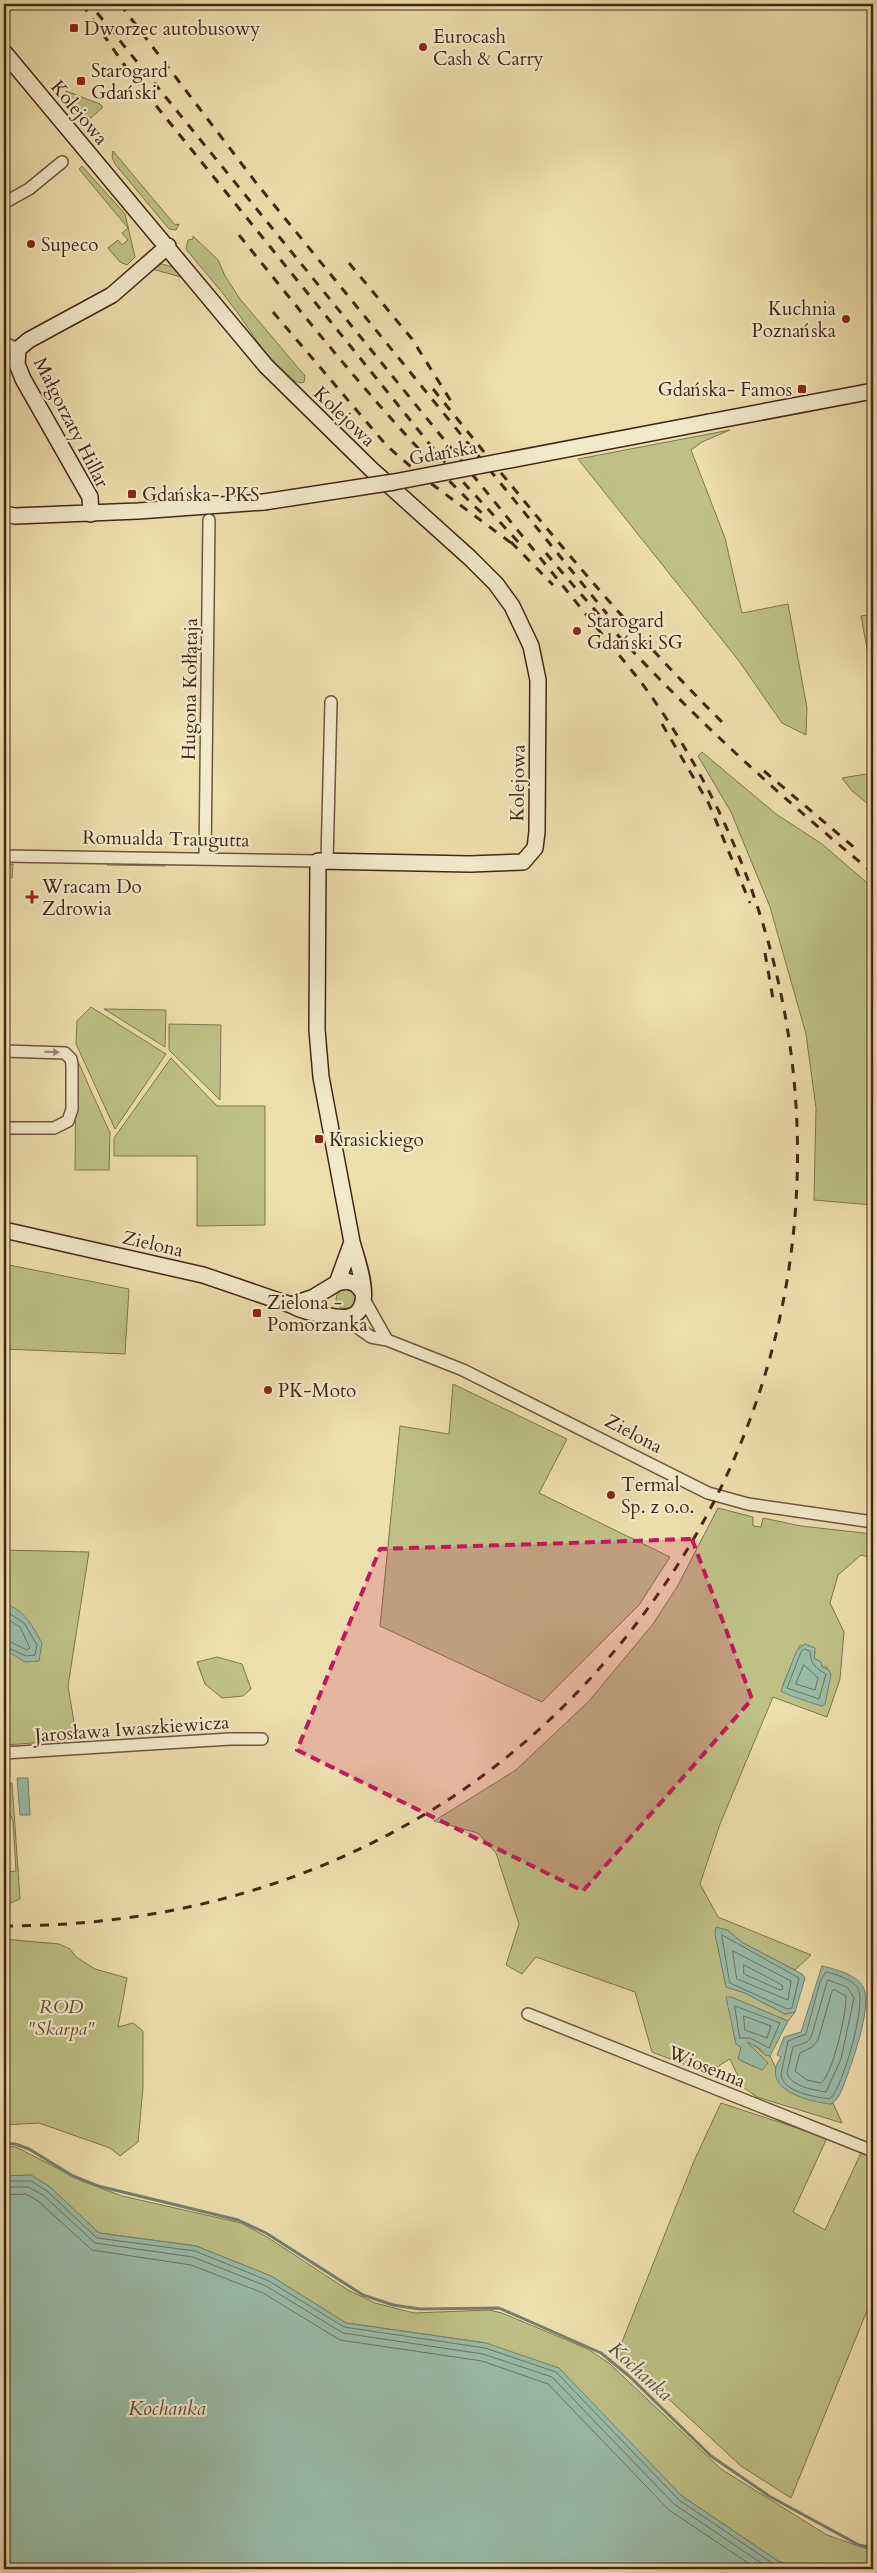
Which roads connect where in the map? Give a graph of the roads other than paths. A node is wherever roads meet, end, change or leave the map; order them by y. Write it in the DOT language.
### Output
graph roads {
  1 [pos="4,52"];
  2 [pos="62,162"];
  3 [pos="4,203"];
  4 [pos="168,246"];
  5 [pos="4,343"];
  6 [pos="18,349"];
  7 [pos="873,391"];
  8 [pos="91,514"];
  9 [pos="7,516"];
  10 [pos="209,520"];
  11 [pos="331,702"];
  12 [pos="4,856"];
  13 [pos="205,859"];
  14 [pos="322,861"];
  15 [pos="512,864"];
  16 [pos="4,1051"];
  17 [pos="4,1128"];
  18 [pos="4,1230"];
  19 [pos="352,1242"];
  20 [pos="334,1286"];
  21 [pos="364,1296"];
  22 [pos="291,1305"];
  23 [pos="341,1318"];
  24 [pos="387,1340"];
  25 [pos="873,1522"];
  26 [pos="262,1739"];
  27 [pos="4,1753"];
  28 [pos="528,2014"];
  29 [pos="873,2150"];
  1 -- 4 [label="street, Kolejowa"];
  2 -- 3 [label="street"];
  4 -- 6 [label="street, Małgorzaty Hillar"];
  4 -- 15 [label="street, Kolejowa"];
  5 -- 6 [label="street, Małgorzaty Hillar"];
  6 -- 8 [label="street, Małgorzaty Hillar"];
  7 -- 8 [label="street, Gdańska, bridge"];
  8 -- 9 [label="street, Gdańska"];
  10 -- 13 [label="street, Hugona Kołłątaja"];
  11 -- 14 [label="street"];
  12 -- 13 [label="street, Romualda Traugutta"];
  13 -- 14 [label="street, Romualda Traugutta"];
  14 -- 15 [label="street, Romualda Traugutta"];
  14 -- 19 [label="street"];
  16 -- 17 [label="street, one-way"];
  18 -- 22 [label="street, Zielona"];
  19 -- 20 [label="street"];
  19 -- 21 [label="street"];
  20 -- 21 [label="street"];
  20 -- 22 [label="street"];
  20 -- 23 [label="street"];
  21 -- 23 [label="street"];
  21 -- 24 [label="street"];
  22 -- 23 [label="street, Zielona"];
  23 -- 24 [label="street, Zielona"];
  24 -- 25 [label="street, Zielona"];
  26 -- 27 [label="street, Jarosława Iwaszkiewicza"];
  28 -- 29 [label="street, Wiosenna"];
}
